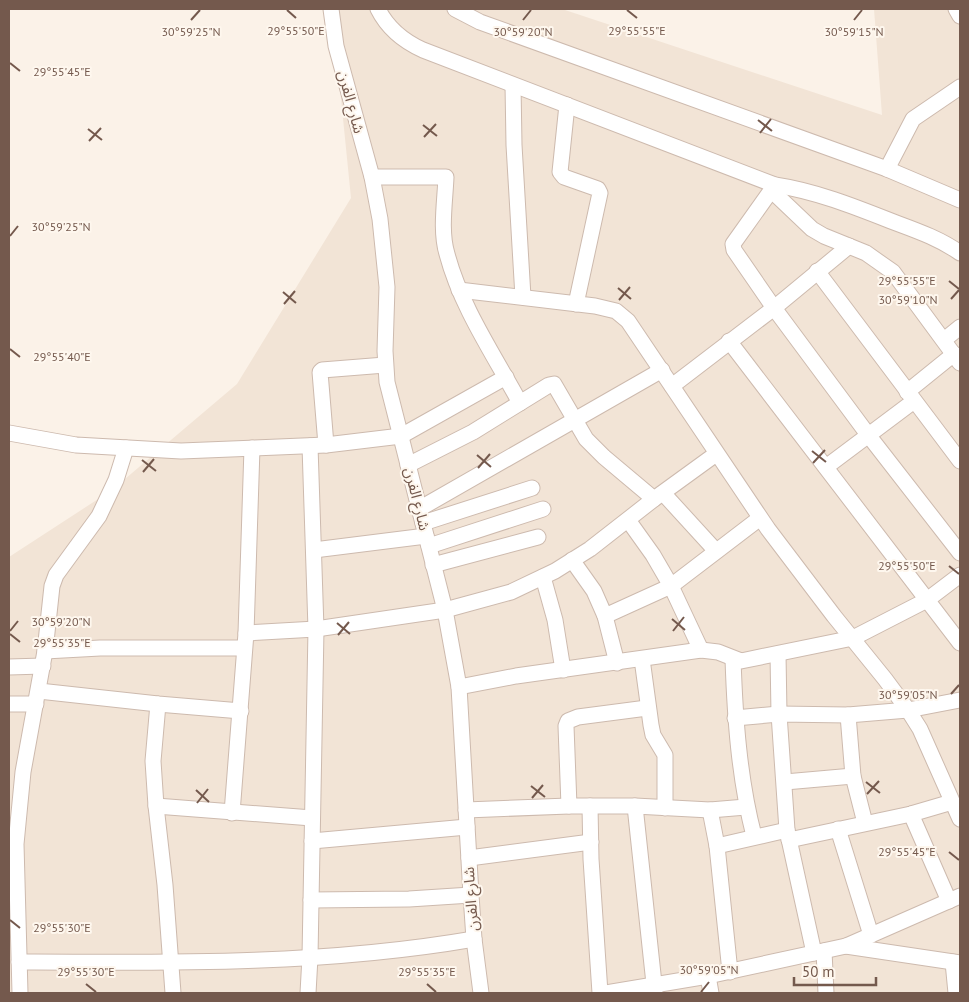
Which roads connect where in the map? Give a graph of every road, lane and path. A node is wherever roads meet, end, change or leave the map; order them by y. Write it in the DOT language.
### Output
graph roads {
  1 [pos="331,9"];
  2 [pos="378,9"];
  3 [pos="455,9"];
  4 [pos="956,9"];
  5 [pos="960,16"];
  6 [pos="513,85"];
  7 [pos="960,87"];
  8 [pos="567,105"];
  9 [pos="887,169"];
  10 [pos="372,177"];
  11 [pos="773,188"];
  12 [pos="960,200"];
  13 [pos="849,246"];
  14 [pos="960,253"];
  15 [pos="817,271"];
  16 [pos="459,290"];
  17 [pos="523,297"];
  18 [pos="576,304"];
  19 [pos="774,308"];
  20 [pos="960,327"];
  21 [pos="944,340"];
  22 [pos="729,341"];
  23 [pos="957,359"];
  24 [pos="385,366"];
  25 [pos="662,370"];
  26 [pos="506,376"];
  27 [pos="672,386"];
  28 [pos="910,396"];
  29 [pos="520,403"];
  30 [pos="576,420"];
  31 [pos="9,432"];
  32 [pos="401,436"];
  33 [pos="869,436"];
  34 [pos="326,445"];
  35 [pos="310,446"];
  36 [pos="126,448"];
  37 [pos="252,448"];
  38 [pos="716,454"];
  39 [pos="960,462"];
  40 [pos="408,465"];
  41 [pos="826,468"];
  42 [pos="532,488"];
  43 [pos="658,496"];
  44 [pos="543,509"];
  45 [pos="760,518"];
  46 [pos="628,520"];
  47 [pos="424,529"];
  48 [pos="538,537"];
  49 [pos="314,550"];
  50 [pos="716,551"];
  51 [pos="960,553"];
  52 [pos="572,560"];
  53 [pos="433,565"];
  54 [pos="960,575"];
  55 [pos="543,576"];
  56 [pos="671,586"];
  57 [pos="927,600"];
  58 [pos="444,610"];
  59 [pos="605,616"];
  60 [pos="316,629"];
  61 [pos="246,632"];
  62 [pos="853,638"];
  63 [pos="960,643"];
  64 [pos="244,648"];
  65 [pos="701,650"];
  66 [pos="778,654"];
  67 [pos="44,659"];
  68 [pos="642,659"];
  69 [pos="733,659"];
  70 [pos="617,663"];
  71 [pos="9,667"];
  72 [pos="563,670"];
  73 [pos="459,687"];
  74 [pos="37,697"];
  75 [pos="960,700"];
  76 [pos="9,704"];
  77 [pos="158,704"];
  78 [pos="647,708"];
  79 [pos="908,710"];
  80 [pos="241,711"];
  81 [pos="779,714"];
  82 [pos="848,715"];
  83 [pos="735,718"];
  84 [pos="16,771"];
  85 [pos="853,776"];
  86 [pos="785,782"];
  87 [pos="156,806"];
  88 [pos="569,806"];
  89 [pos="590,806"];
  90 [pos="636,806"];
  91 [pos="746,807"];
  92 [pos="665,808"];
  93 [pos="957,809"];
  94 [pos="466,810"];
  95 [pos="710,810"];
  96 [pos="232,813"];
  97 [pos="912,814"];
  98 [pos="312,818"];
  99 [pos="865,823"];
  100 [pos="467,828"];
  101 [pos="838,829"];
  102 [pos="788,835"];
  103 [pos="754,836"];
  104 [pos="312,841"];
  105 [pos="590,842"];
  106 [pos="717,846"];
  107 [pos="468,858"];
  108 [pos="13,888"];
  109 [pos="471,895"];
  110 [pos="311,900"];
  111 [pos="956,901"];
  112 [pos="870,935"];
  113 [pos="474,939"];
  114 [pos="846,946"];
  115 [pos="819,952"];
  116 [pos="310,957"];
  117 [pos="19,962"];
  118 [pos="171,963"];
  119 [pos="956,963"];
  120 [pos="730,972"];
  121 [pos="708,976"];
  122 [pos="654,990"];
  123 [pos="20,993"];
  124 [pos="173,993"];
  125 [pos="308,993"];
  126 [pos="481,993"];
  127 [pos="600,993"];
  128 [pos="606,993"];
  129 [pos="710,993"];
  130 [pos="826,993"];
  131 [pos="956,993"];
  1 -- 10 [label="street, شارع الفرن"];
  2 -- 6 [label="street"];
  3 -- 9 [label="street"];
  4 -- 5 [label="street"];
  6 -- 8 [label="street"];
  6 -- 17 [label="street"];
  7 -- 9 [label="street"];
  8 -- 11 [label="street"];
  8 -- 18 [label="street"];
  9 -- 12 [label="street"];
  10 -- 16 [label="street"];
  10 -- 24 [label="street, شارع الفرن"];
  11 -- 13 [label="street"];
  11 -- 14 [label="street"];
  11 -- 19 [label="street"];
  13 -- 15 [label="street"];
  13 -- 21 [label="street"];
  15 -- 19 [label="street"];
  15 -- 28 [label="street"];
  16 -- 17 [label="street"];
  16 -- 26 [label="street"];
  17 -- 18 [label="street"];
  18 -- 25 [label="street"];
  19 -- 22 [label="street"];
  19 -- 33 [label="street"];
  20 -- 21 [label="street"];
  21 -- 23 [label="street"];
  22 -- 27 [label="street"];
  22 -- 41 [label="street"];
  23 -- 28 [label="street"];
  24 -- 32 [label="street, شارع الفرن"];
  24 -- 34 [label="street"];
  25 -- 27 [label="street"];
  25 -- 30 [label="street"];
  26 -- 29 [label="street"];
  26 -- 32 [label="street"];
  27 -- 38 [label="street"];
  28 -- 33 [label="street"];
  28 -- 39 [label="street"];
  29 -- 30 [label="street"];
  29 -- 40 [label="street"];
  30 -- 43 [label="street"];
  30 -- 47 [label="street"];
  31 -- 36 [label="street"];
  32 -- 34 [label="street"];
  32 -- 40 [label="street, شارع الفرن"];
  33 -- 41 [label="street"];
  33 -- 51 [label="street"];
  34 -- 35 [label="street"];
  35 -- 37 [label="street"];
  35 -- 49 [label="street"];
  36 -- 37 [label="street"];
  36 -- 67 [label="street"];
  37 -- 61 [label="street"];
  38 -- 43 [label="street"];
  38 -- 45 [label="street"];
  40 -- 47 [label="street, شارع الفرن"];
  41 -- 57 [label="street"];
  42 -- 47 [label="street"];
  43 -- 46 [label="street"];
  43 -- 50 [label="street"];
  44 -- 47 [label="street"];
  45 -- 50 [label="street"];
  45 -- 62 [label="street"];
  46 -- 52 [label="street"];
  46 -- 56 [label="street"];
  47 -- 49 [label="street"];
  47 -- 53 [label="street, شارع الفرن"];
  48 -- 53 [label="street"];
  49 -- 60 [label="street"];
  50 -- 56 [label="street"];
  52 -- 55 [label="street"];
  52 -- 59 [label="street"];
  53 -- 58 [label="street, شارع الفرن"];
  54 -- 57 [label="street"];
  55 -- 58 [label="street"];
  55 -- 72 [label="street"];
  56 -- 59 [label="street"];
  56 -- 65 [label="street"];
  57 -- 62 [label="street"];
  57 -- 63 [label="street"];
  58 -- 60 [label="street"];
  58 -- 73 [label="street, شارع الفرن"];
  59 -- 70 [label="street"];
  60 -- 61 [label="street"];
  60 -- 98 [label="street"];
  61 -- 64 [label="street"];
  62 -- 66 [label="street"];
  62 -- 79 [label="street"];
  64 -- 67 [label="street"];
  64 -- 80 [label="street"];
  65 -- 68 [label="street"];
  65 -- 69 [label="street"];
  66 -- 69 [label="street"];
  66 -- 81 [label="street"];
  67 -- 71 [label="street"];
  67 -- 74 [label="street"];
  68 -- 70 [label="street"];
  68 -- 78 [label="street"];
  69 -- 83 [label="street"];
  70 -- 72 [label="street"];
  72 -- 73 [label="street"];
  73 -- 94 [label="street, شارع الفرن"];
  74 -- 76 [label="street"];
  74 -- 77 [label="street"];
  74 -- 84 [label="street"];
  75 -- 79 [label="street"];
  77 -- 80 [label="street"];
  77 -- 87 [label="street"];
  78 -- 88 [label="street"];
  78 -- 92 [label="street"];
  79 -- 82 [label="street"];
  79 -- 93 [label="street"];
  80 -- 96 [label="street"];
  81 -- 82 [label="street"];
  81 -- 83 [label="street"];
  81 -- 86 [label="street"];
  82 -- 85 [label="street"];
  83 -- 91 [label="street"];
  84 -- 108 [label="street"];
  85 -- 86 [label="street"];
  85 -- 99 [label="street"];
  86 -- 102 [label="street"];
  87 -- 96 [label="street"];
  87 -- 118 [label="street"];
  88 -- 89 [label="street"];
  88 -- 94 [label="street"];
  89 -- 90 [label="street"];
  89 -- 105 [label="street"];
  90 -- 92 [label="street"];
  90 -- 122 [label="street"];
  91 -- 95 [label="street"];
  91 -- 103 [label="street"];
  92 -- 95 [label="street"];
  93 -- 97 [label="street"];
  94 -- 100 [label="street, شارع الفرن"];
  95 -- 106 [label="street"];
  96 -- 98 [label="street"];
  97 -- 99 [label="street"];
  97 -- 111 [label="street"];
  98 -- 104 [label="street"];
  99 -- 101 [label="street"];
  100 -- 104 [label="street"];
  100 -- 107 [label="street, شارع الفرن"];
  101 -- 102 [label="street"];
  101 -- 112 [label="street"];
  102 -- 103 [label="street"];
  102 -- 115 [label="street"];
  103 -- 106 [label="street"];
  104 -- 110 [label="street"];
  105 -- 107 [label="street"];
  105 -- 127 [label="street"];
  106 -- 120 [label="street"];
  107 -- 109 [label="street, شارع الفرن"];
  108 -- 117 [label="street"];
  109 -- 110 [label="street"];
  109 -- 113 [label="street, شارع الفرن"];
  110 -- 116 [label="street"];
  111 -- 112 [label="street"];
  112 -- 114 [label="street"];
  113 -- 116 [label="street"];
  113 -- 126 [label="street, شارع الفرن"];
  114 -- 115 [label="street"];
  114 -- 119 [label="street"];
  115 -- 120 [label="street"];
  115 -- 130 [label="street"];
  116 -- 118 [label="street"];
  116 -- 125 [label="street"];
  117 -- 118 [label="street"];
  117 -- 123 [label="street"];
  118 -- 124 [label="street"];
  119 -- 131 [label="street"];
  120 -- 121 [label="street"];
  121 -- 122 [label="street"];
  121 -- 129 [label="street"];
  122 -- 128 [label="street"];
}
